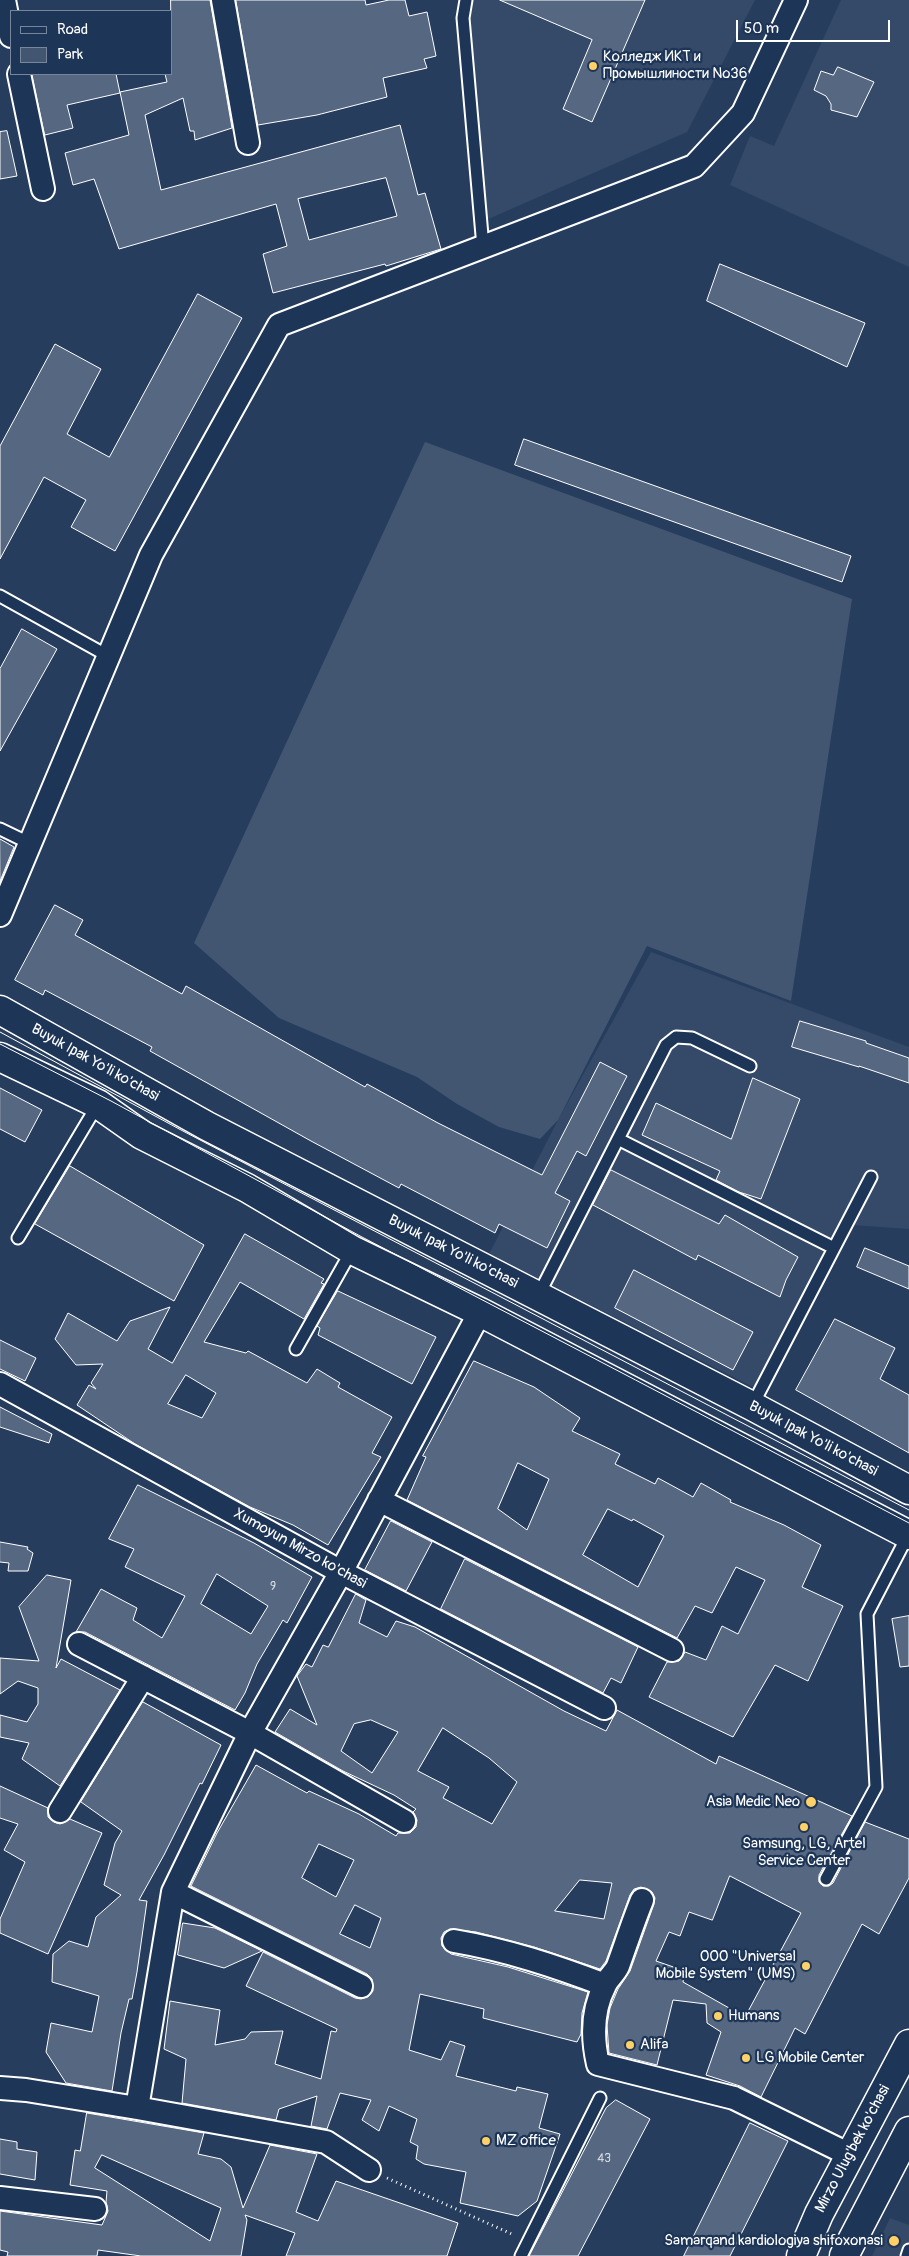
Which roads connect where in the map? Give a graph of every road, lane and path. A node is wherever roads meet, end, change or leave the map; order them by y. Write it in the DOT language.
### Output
graph roads {
  1 [pos="4,0"];
  2 [pos="222,0"];
  3 [pos="466,0"];
  4 [pos="796,0"];
  5 [pos="10,31"];
  6 [pos="19,75"];
  7 [pos="248,143"];
  8 [pos="43,189"];
  9 [pos="483,247"];
  10 [pos="0,596"];
  11 [pos="108,656"];
  12 [pos="0,829"];
  13 [pos="29,843"];
  14 [pos="0,915"];
  15 [pos="0,1010"];
  16 [pos="0,1057"];
  17 [pos="750,1066"];
  18 [pos="98,1104"];
  19 [pos="618,1139"];
  20 [pos="871,1177"];
  21 [pos="18,1238"];
  22 [pos="834,1248"];
  23 [pos="352,1250"];
  24 [pos="538,1296"];
  25 [pos="480,1312"];
  26 [pos="296,1349"];
  27 [pos="0,1384"];
  28 [pos="752,1406"];
  29 [pos="909,1490"];
  30 [pos="379,1500"];
  31 [pos="909,1535"];
  32 [pos="341,1572"];
  33 [pos="79,1644"];
  34 [pos="672,1650"];
  35 [pos="143,1677"];
  36 [pos="604,1708"];
  37 [pos="250,1733"];
  38 [pos="60,1811"];
  39 [pos="404,1821"];
  40 [pos="826,1879"];
  41 [pos="173,1892"];
  42 [pos="642,1900"];
  43 [pos="454,1941"];
  44 [pos="605,1985"];
  45 [pos="361,1986"];
  46 [pos="909,2044"];
  47 [pos="0,2088"];
  48 [pos="600,2098"];
  49 [pos="137,2108"];
  50 [pos="909,2131"];
  51 [pos="850,2155"];
  52 [pos="369,2170"];
  53 [pos="0,2198"];
  54 [pos="95,2209"];
  55 [pos="528,2242"];
  56 [pos="909,2250"];
  57 [pos="521,2256"];
  58 [pos="801,2256"];
  59 [pos="844,2256"];
  60 [pos="907,2256"];
  1 -- 5 [label="street"];
  2 -- 7 [label="street"];
  3 -- 9 [label="lane"];
  4 -- 9 [label="street"];
  6 -- 8 [label="street"];
  9 -- 11 [label="street"];
  10 -- 11 [label="lane"];
  11 -- 13 [label="street"];
  12 -- 13 [label="lane"];
  13 -- 14 [label="street"];
  15 -- 24 [label="main road, Buyuk Ipak Yo'li ko'chasi"];
  16 -- 18 [label="main road"];
  17 -- 19 [label="lane"];
  18 -- 21 [label="lane"];
  18 -- 23 [label="main road"];
  19 -- 22 [label="lane"];
  19 -- 24 [label="lane"];
  20 -- 22 [label="lane"];
  22 -- 28 [label="lane"];
  23 -- 25 [label="main road"];
  23 -- 26 [label="lane"];
  24 -- 28 [label="main road, Buyuk Ipak Yo'li ko'chasi"];
  25 -- 30 [label="street"];
  25 -- 31 [label="main road"];
  27 -- 32 [label="street, Xumoyun Mirzo ko'chasi"];
  28 -- 29 [label="main road, Buyuk Ipak Yo'li ko'chasi"];
  30 -- 32 [label="street"];
  30 -- 34 [label="street"];
  31 -- 40 [label="lane"];
  32 -- 36 [label="street, Xumoyun Mirzo ko'chasi"];
  32 -- 37 [label="street"];
  33 -- 35 [label="street"];
  35 -- 37 [label="street"];
  35 -- 38 [label="street"];
  37 -- 39 [label="street"];
  37 -- 41 [label="street"];
  41 -- 45 [label="street"];
  41 -- 49 [label="street"];
  42 -- 44 [label="street"];
  43 -- 44 [label="street"];
  44 -- 51 [label="street"];
  46 -- 51 [label="main road, Mirzo Ulug'bek ko'chasi"];
  47 -- 49 [label="street"];
  48 -- 55 [label="lane"];
  49 -- 52 [label="street"];
  50 -- 59 [label="main road"];
  51 -- 58 [label="main road, Mirzo Ulug'bek ko'chasi"];
  52 -- 55 [label="path"];
  53 -- 54 [label="street"];
  55 -- 57 [label="lane"];
  56 -- 60 [label="lane"];
}
